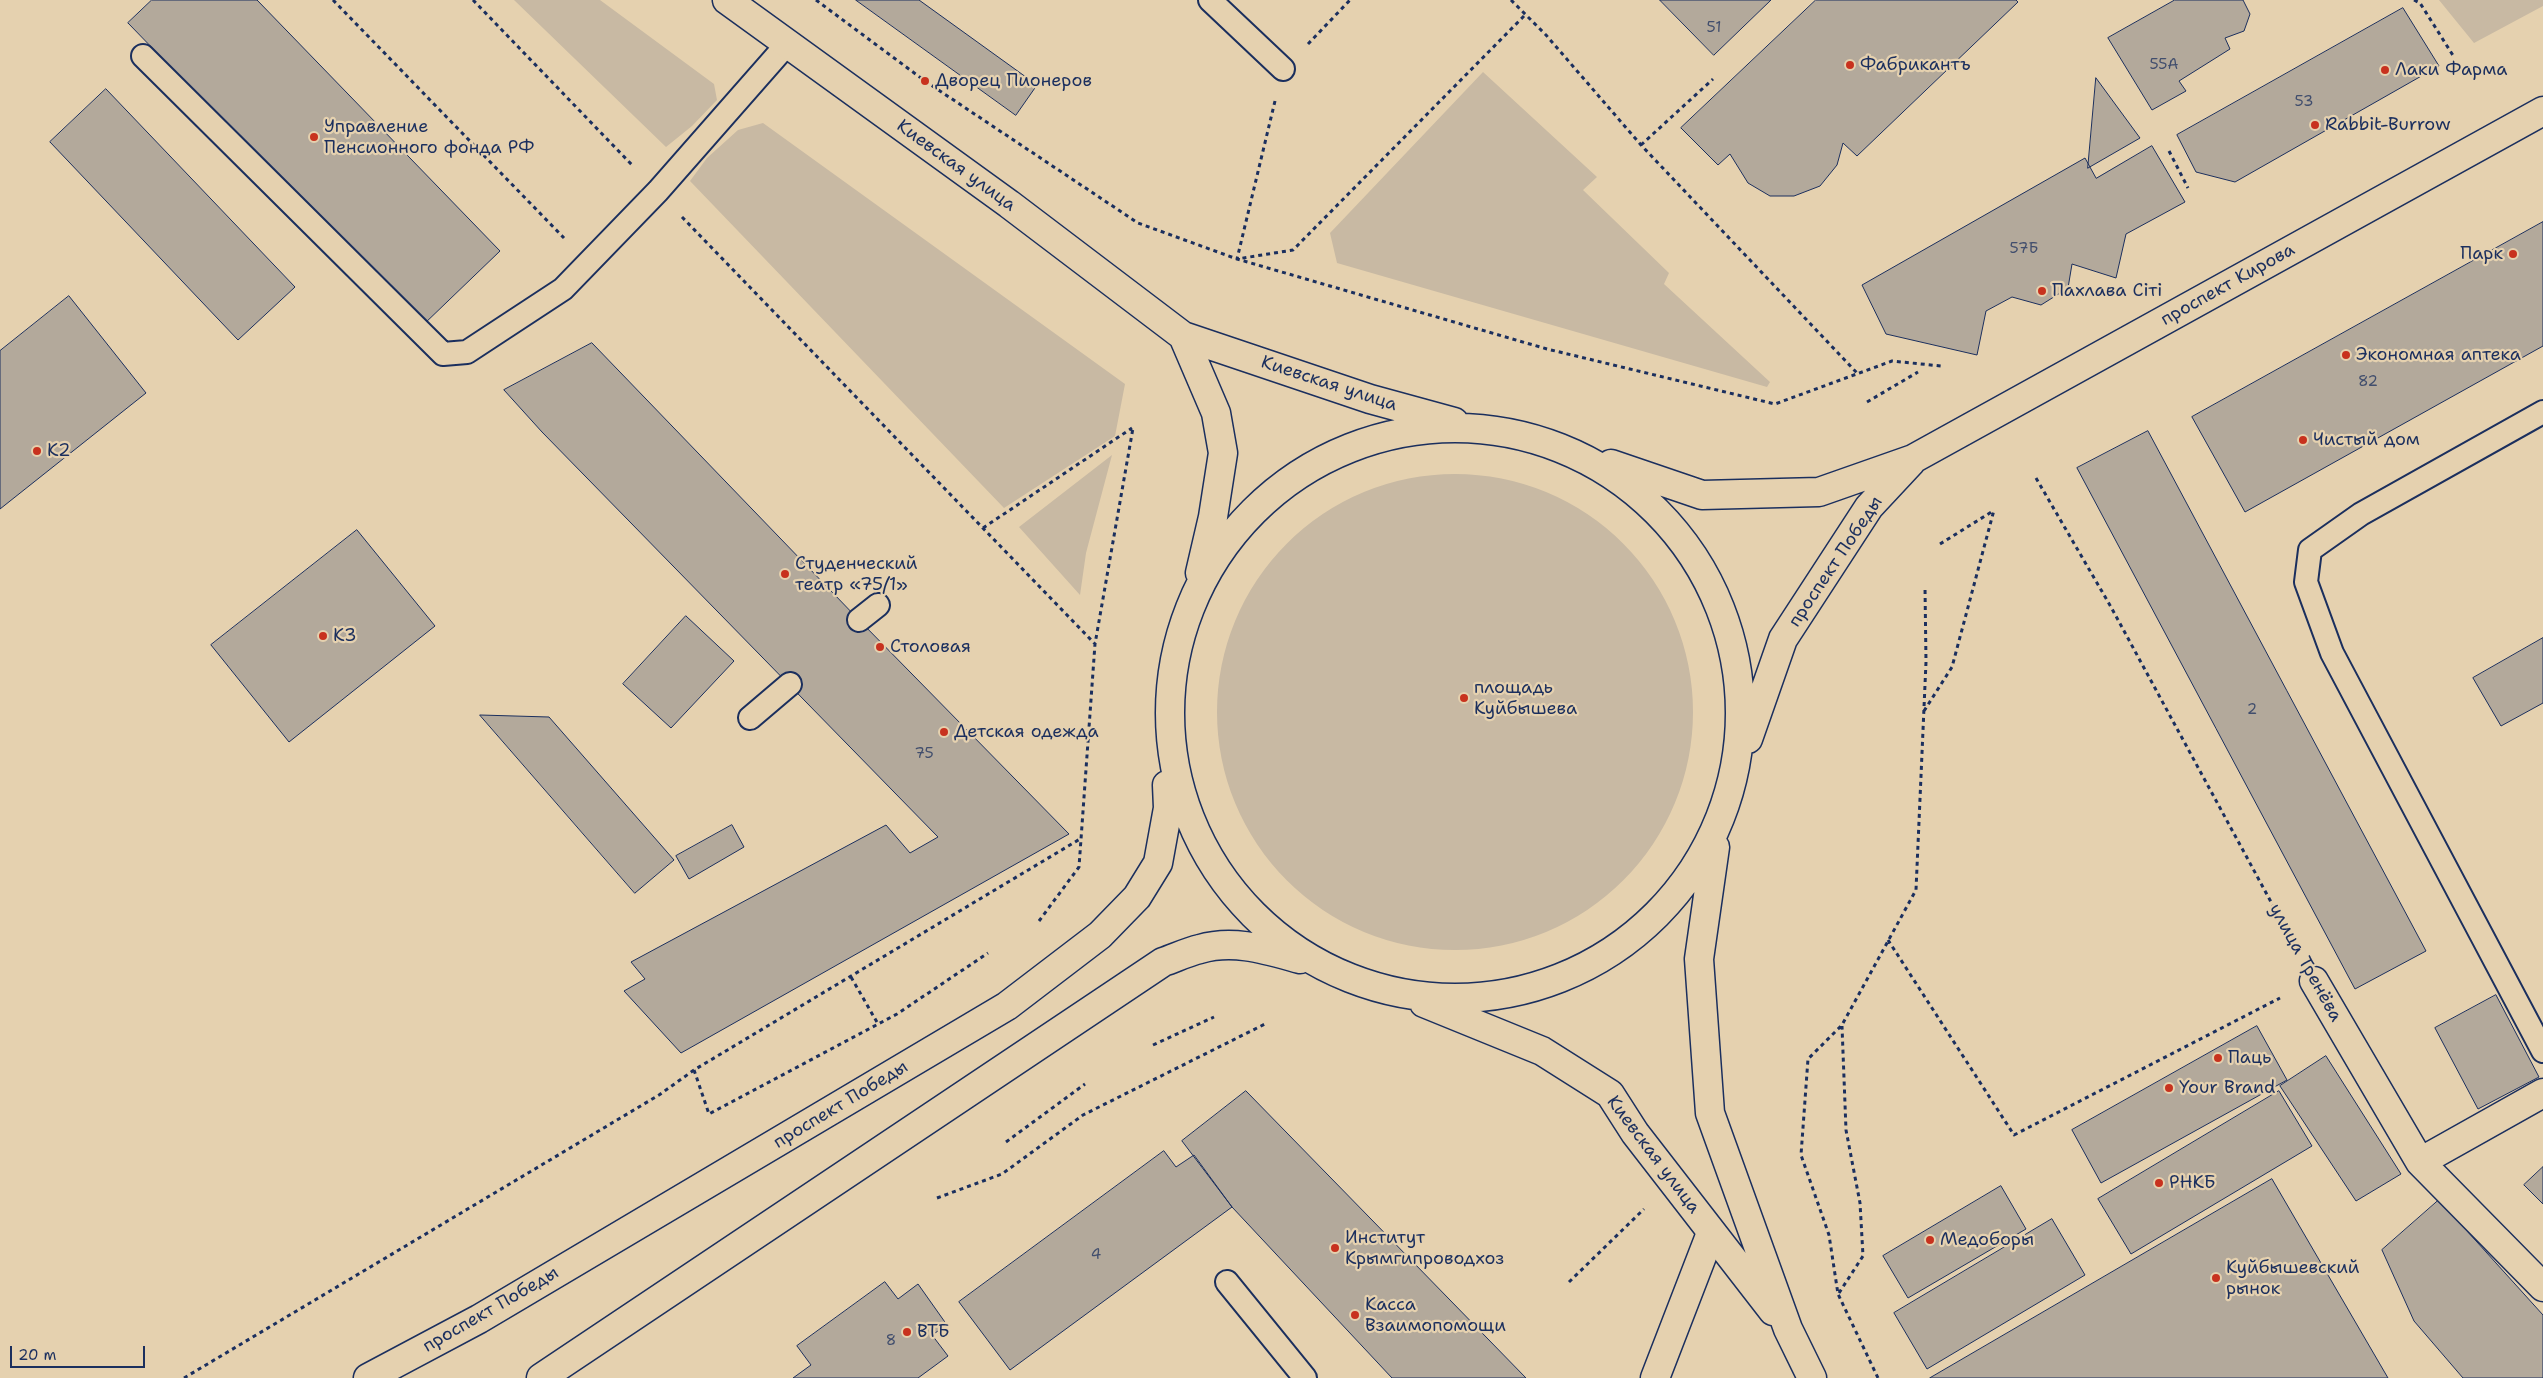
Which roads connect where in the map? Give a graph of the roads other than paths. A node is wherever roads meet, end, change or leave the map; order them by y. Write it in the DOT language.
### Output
graph roads {
  1 [pos="727,0"];
  2 [pos="1210,0"];
  3 [pos="788,43"];
  4 [pos="143,56"];
  5 [pos="1283,69"];
  6 [pos="2543,111"];
  7 [pos="1183,336"];
  8 [pos="2543,412"];
  9 [pos="1477,429"];
  10 [pos="1527,435"];
  11 [pos="1913,459"];
  12 [pos="1198,582"];
  13 [pos="878,605"];
  14 [pos="859,620"];
  15 [pos="790,684"];
  16 [pos="750,718"];
  17 [pos="1166,722"];
  18 [pos="1728,797"];
  19 [pos="1717,828"];
  20 [pos="1330,969"];
  21 [pos="2314,981"];
  22 [pos="1397,992"];
  23 [pos="2543,1050"];
  24 [pos="2543,1093"];
  25 [pos="2420,1162"];
  26 [pos="1711,1233"];
  27 [pos="1226,1282"];
  28 [pos="2543,1287"];
  29 [pos="1788,1330"];
  30 [pos="368,1378"];
  31 [pos="541,1378"];
  32 [pos="1305,1378"];
  33 [pos="1655,1378"];
  34 [pos="1812,1378"];
  1 -- 3 [label="main road, Киевская улица"];
  2 -- 5 [label="lane"];
  3 -- 4 [label="lane"];
  3 -- 7 [label="main road, Киевская улица"];
  6 -- 11 [label="main road, проспект Кирова"];
  7 -- 9 [label="main road, Киевская улица"];
  7 -- 12 [label="main road, Киевская улица"];
  8 -- 23 [label="lane"];
  9 -- 10 [label="main road"];
  9 -- 12 [label="main road"];
  10 -- 11 [label="main road, проспект Победы"];
  10 -- 18 [label="main road"];
  11 -- 18 [label="main road, проспект Победы"];
  12 -- 17 [label="main road"];
  13 -- 14 [label="lane"];
  15 -- 16 [label="lane"];
  17 -- 20 [label="main road"];
  17 -- 30 [label="main road, проспект Победы"];
  18 -- 19 [label="main road"];
  19 -- 22 [label="main road"];
  19 -- 29 [label="main road, Киевская улица"];
  20 -- 22 [label="main road"];
  20 -- 31 [label="main road"];
  21 -- 25 [label="main road, улица Тренёва"];
  22 -- 26 [label="main road, Киевская улица"];
  24 -- 25 [label="main road"];
  25 -- 28 [label="main road, улица Тренёва"];
  26 -- 29 [label="main road, Киевская улица"];
  26 -- 33 [label="main road"];
  27 -- 32 [label="lane"];
  29 -- 34 [label="main road, Киевская улица"];
}
